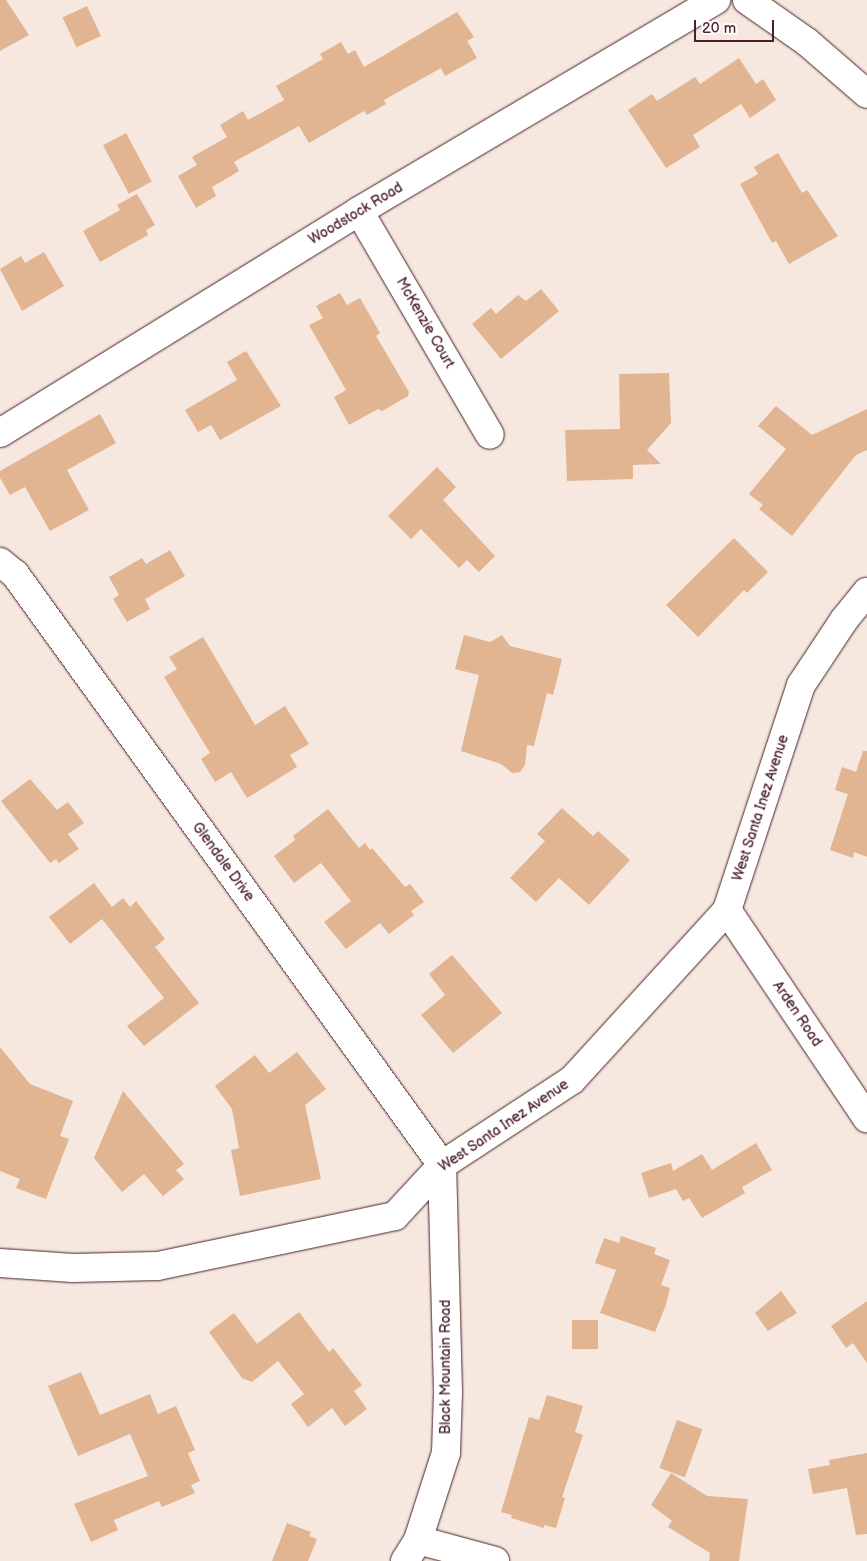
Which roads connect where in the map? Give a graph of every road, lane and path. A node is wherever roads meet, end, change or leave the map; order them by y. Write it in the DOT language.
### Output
graph roads {
  1 [pos="716,0"];
  2 [pos="747,0"];
  3 [pos="867,94"];
  4 [pos="359,211"];
  5 [pos="0,433"];
  6 [pos="490,435"];
  7 [pos="0,562"];
  8 [pos="867,592"];
  9 [pos="727,910"];
  10 [pos="867,1118"];
  11 [pos="442,1165"];
  12 [pos="0,1263"];
  13 [pos="411,1551"];
  14 [pos="495,1561"];
  1 -- 4 [label="street, Woodstock Road"];
  2 -- 3 [label="street"];
  4 -- 5 [label="street, Woodstock Road"];
  4 -- 6 [label="street, McKenzie Court"];
  7 -- 11 [label="street, Glendale Drive"];
  8 -- 9 [label="street, West Santa Inez Avenue"];
  9 -- 10 [label="street, Arden Road"];
  9 -- 11 [label="street, West Santa Inez Avenue"];
  11 -- 12 [label="street, West Santa Inez Avenue"];
  11 -- 13 [label="street, Black Mountain Road"];
  13 -- 14 [label="street"];
}
